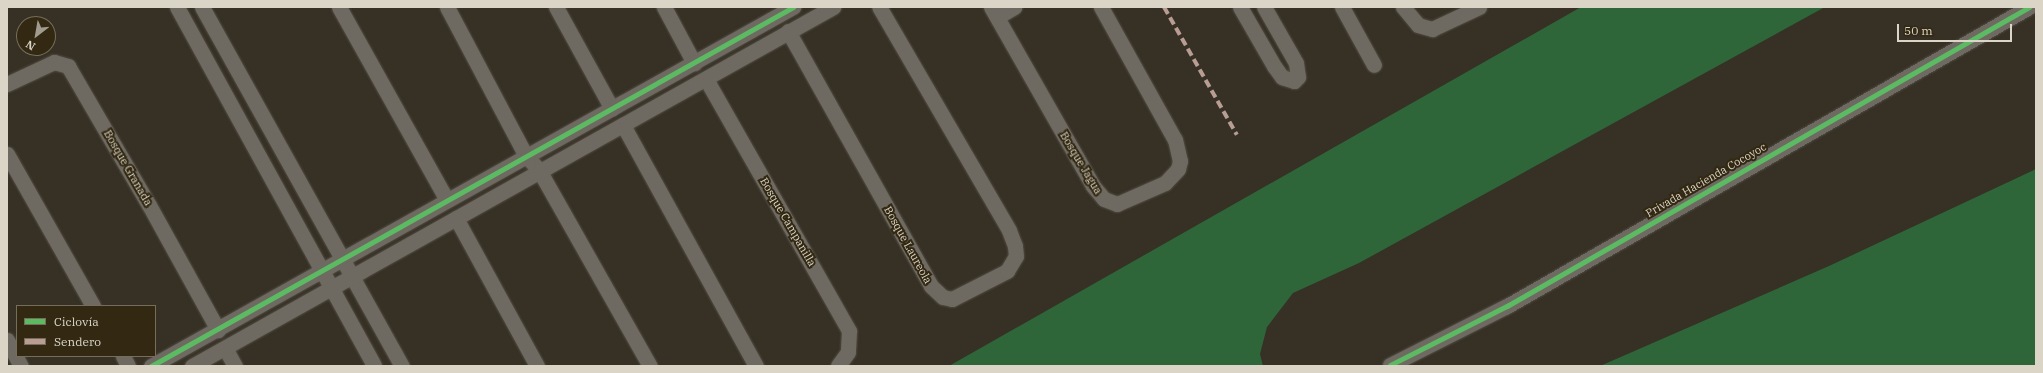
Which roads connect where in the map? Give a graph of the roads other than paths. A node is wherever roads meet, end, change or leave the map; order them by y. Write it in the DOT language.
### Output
graph roads {
  1 [pos="177,7"];
  2 [pos="202,7"];
  3 [pos="339,7"];
  4 [pos="447,7"];
  5 [pos="556,7"];
  6 [pos="664,7"];
  7 [pos="793,7"];
  8 [pos="833,7"];
  9 [pos="879,7"];
  10 [pos="1014,7"];
  11 [pos="1101,7"];
  12 [pos="1240,7"];
  13 [pos="1264,7"];
  14 [pos="1342,7"];
  15 [pos="1403,7"];
  16 [pos="1479,7"];
  17 [pos="2029,7"];
  18 [pos="774,12"];
  19 [pos="994,12"];
  20 [pos="788,32"];
  21 [pos="694,63"];
  22 [pos="1374,65"];
  23 [pos="706,79"];
  24 [pos="7,84"];
  25 [pos="612,109"];
  26 [pos="623,125"];
  27 [pos="7,154"];
  28 [pos="526,156"];
  29 [pos="539,170"];
  30 [pos="447,200"];
  31 [pos="456,218"];
  32 [pos="340,258"];
  33 [pos="322,270"];
  34 [pos="352,277"];
  35 [pos="331,290"];
  36 [pos="92,305"];
  37 [pos="218,330"];
  38 [pos="7,340"];
  39 [pos="225,348"];
  40 [pos="16,357"];
  41 [pos="16,357"];
  42 [pos="123,357"];
  43 [pos="1390,365"];
  44 [pos="21,366"];
  45 [pos="128,366"];
  46 [pos="151,366"];
  47 [pos="192,366"];
  48 [pos="235,366"];
  49 [pos="374,366"];
  50 [pos="402,366"];
  51 [pos="537,366"];
  52 [pos="650,366"];
  53 [pos="756,366"];
  54 [pos="838,366"];
  1 -- 33 [label="street"];
  2 -- 32 [label="street"];
  3 -- 30 [label="street"];
  4 -- 28 [label="street"];
  5 -- 25 [label="street"];
  6 -- 21 [label="street"];
  7 -- 18 [label="street"];
  8 -- 20 [label="street"];
  9 -- 20 [label="street, Bosque Laureola"];
  10 -- 19 [label="street"];
  11 -- 19 [label="street, Bosque Jagua"];
  12 -- 13 [label="street"];
  14 -- 22 [label="street"];
  15 -- 16 [label="street"];
  17 -- 43 [label="street, Privada Hacienda Cocoyoc"];
  18 -- 21 [label="street"];
  20 -- 23 [label="street"];
  21 -- 25 [label="street"];
  23 -- 26 [label="street"];
  23 -- 54 [label="street, Bosque Campanilla"];
  24 -- 37 [label="street, Bosque Granada"];
  25 -- 28 [label="street"];
  26 -- 29 [label="street"];
  26 -- 53 [label="street"];
  27 -- 36 [label="street"];
  28 -- 29 [label="street"];
  28 -- 30 [label="street"];
  29 -- 31 [label="street"];
  29 -- 52 [label="street"];
  30 -- 32 [label="street"];
  31 -- 34 [label="street"];
  31 -- 51 [label="street"];
  32 -- 33 [label="street"];
  32 -- 34 [label="street"];
  33 -- 35 [label="street"];
  33 -- 37 [label="street"];
  34 -- 35 [label="street"];
  34 -- 50 [label="street"];
  35 -- 39 [label="street"];
  35 -- 49 [label="street"];
  37 -- 46 [label="street"];
  38 -- 41 [label="street"];
  39 -- 47 [label="street"];
  39 -- 48 [label="street"];
  40 -- 44 [label="street"];
  42 -- 45 [label="street"];
}
